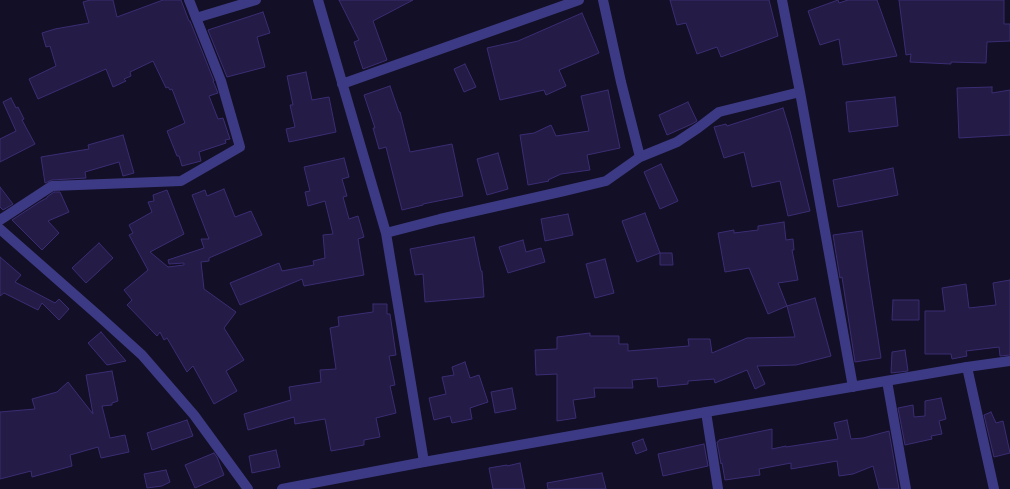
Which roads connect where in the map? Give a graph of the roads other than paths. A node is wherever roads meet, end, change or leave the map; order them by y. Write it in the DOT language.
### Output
graph roads {
  1 [pos="189,0"];
  2 [pos="256,0"];
  3 [pos="318,0"];
  4 [pos="579,0"];
  5 [pos="603,0"];
  6 [pos="782,0"];
  7 [pos="196,18"];
  8 [pos="342,84"];
  9 [pos="800,92"];
  10 [pos="640,157"];
  11 [pos="0,220"];
  12 [pos="0,229"];
  13 [pos="386,233"];
  14 [pos="1010,361"];
  15 [pos="967,367"];
  16 [pos="887,381"];
  17 [pos="852,387"];
  18 [pos="706,412"];
  19 [pos="424,462"];
  20 [pos="248,489"];
  21 [pos="282,489"];
  22 [pos="718,489"];
  23 [pos="906,489"];
  24 [pos="994,489"];
  1 -- 7 [label="street"];
  2 -- 7 [label="street"];
  3 -- 8 [label="street"];
  4 -- 8 [label="street"];
  5 -- 10 [label="street"];
  6 -- 9 [label="street"];
  7 -- 11 [label="street"];
  8 -- 13 [label="street"];
  9 -- 10 [label="street"];
  9 -- 17 [label="street"];
  10 -- 13 [label="street"];
  12 -- 20 [label="street"];
  13 -- 19 [label="street"];
  14 -- 15 [label="street"];
  15 -- 16 [label="street"];
  15 -- 24 [label="street"];
  16 -- 17 [label="street"];
  16 -- 23 [label="street"];
  17 -- 18 [label="street"];
  18 -- 19 [label="street"];
  18 -- 22 [label="street"];
  19 -- 21 [label="street"];
}
